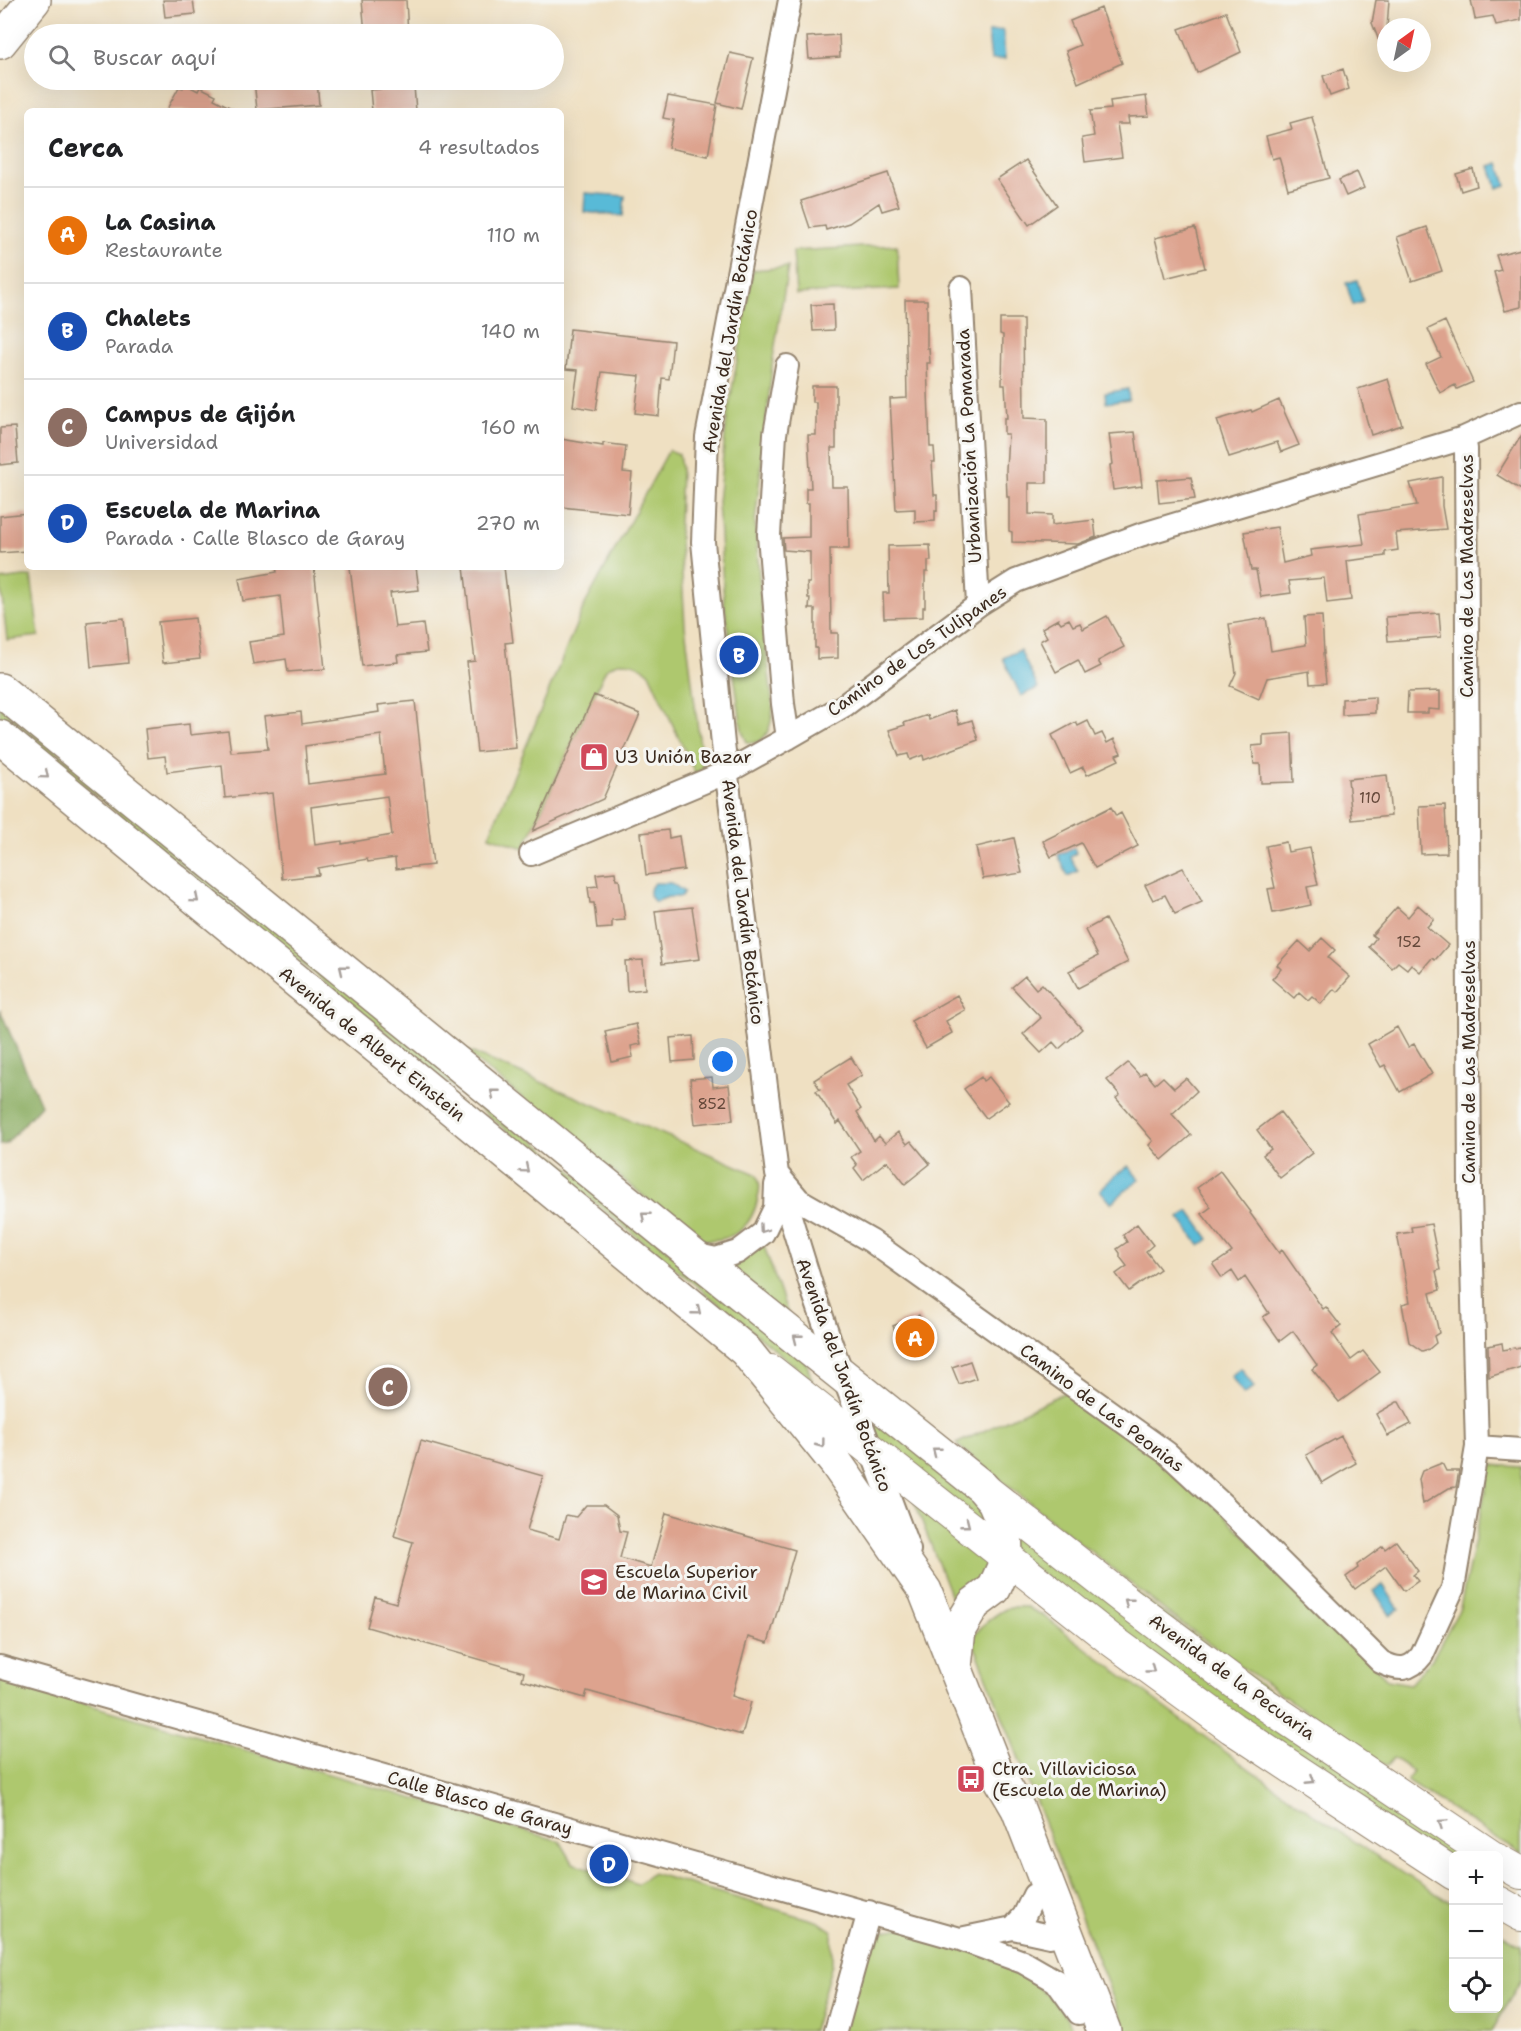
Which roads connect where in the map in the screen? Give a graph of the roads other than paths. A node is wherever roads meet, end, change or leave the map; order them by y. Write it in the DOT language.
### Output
graph roads {
  1 [pos="34,0"];
  2 [pos="790,0"];
  3 [pos="0,42"];
  4 [pos="961,288"];
  5 [pos="787,366"];
  6 [pos="1521,412"];
  7 [pos="1464,438"];
  8 [pos="978,605"];
  9 [pos="0,690"];
  10 [pos="0,737"];
  11 [pos="788,738"];
  12 [pos="727,772"];
  13 [pos="531,854"];
  14 [pos="777,1174"];
  15 [pos="691,1254"];
  16 [pos="745,1350"];
  17 [pos="842,1374"];
  18 [pos="1478,1447"];
  19 [pos="870,1449"];
  20 [pos="1521,1450"];
  21 [pos="982,1487"];
  22 [pos="1006,1555"];
  23 [pos="994,1589"];
  24 [pos="925,1591"];
  25 [pos="1055,1595"];
  26 [pos="0,1667"];
  27 [pos="1404,1668"];
  28 [pos="955,1670"];
  29 [pos="1484,1851"];
  30 [pos="1503,1863"];
  31 [pos="1449,1871"];
  32 [pos="1521,1874"];
  33 [pos="1503,1905"];
  34 [pos="869,1912"];
  35 [pos="1047,1914"];
  36 [pos="1521,1915"];
  37 [pos="1013,1928"];
  38 [pos="960,1939"];
  39 [pos="1023,1962"];
  40 [pos="1089,2025"];
  41 [pos="836,2031"];
  1 -- 3 [label="main road"];
  2 -- 12 [label="street, Avenida del Jardín Botánico"];
  4 -- 8 [label="street, Urbanización La Pomarada"];
  5 -- 11 [label="street"];
  6 -- 7 [label="street, Camino de Los Tulipanes"];
  7 -- 8 [label="street, Camino de Los Tulipanes"];
  7 -- 18 [label="street, Camino de Las Madreselvas"];
  8 -- 11 [label="street, Camino de Los Tulipanes"];
  15 -- 9 [label="main road, one-way"];
  10 -- 16 [label="main road, Avenida de Albert Einstein, one-way"];
  11 -- 12 [label="street, Camino de Los Tulipanes"];
  12 -- 13 [label="street, Camino de Los Tulipanes"];
  12 -- 14 [label="street, Avenida del Jardín Botánico"];
  14 -- 15 [label="street, one-way"];
  14 -- 17 [label="street, Avenida del Jardín Botánico"];
  14 -- 27 [label="street, Camino de Las Peonias"];
  17 -- 15 [label="main road, one-way"];
  16 -- 19 [label="street, Avenida de Albert Einstein"];
  16 -- 24 [label="main road, Avenida de Albert Einstein, one-way"];
  17 -- 19 [label="street, Avenida del Jardín Botánico"];
  21 -- 17 [label="main road, Avenida de la Pecuaria, one-way"];
  18 -- 20 [label="street"];
  18 -- 27 [label="street, Camino de Las Madreselvas"];
  19 -- 22 [label="street, one-way"];
  19 -- 24 [label="street, Avenida del Jardín Botánico"];
  21 -- 22 [label="main road, Avenida de la Pecuaria"];
  29 -- 21 [label="street, Avenida de la Pecuaria, one-way"];
  22 -- 23 [label="main road, Avenida de la Pecuaria"];
  22 -- 25 [label="street"];
  23 -- 25 [label="street"];
  23 -- 28 [label="main road, Avenida de la Pecuaria"];
  24 -- 28 [label="main road, Avenida del Jardín Botánico"];
  25 -- 31 [label="street, one-way"];
  26 -- 34 [label="street, Calle Blasco de Garay"];
  28 -- 35 [label="main road, Avenida del Jardín Botánico"];
  30 -- 32 [label="street"];
  33 -- 36 [label="street"];
  34 -- 38 [label="street, Calle Blasco de Garay"];
  34 -- 41 [label="street"];
  35 -- 37 [label="street, Calle Blasco de Garay"];
  35 -- 37 [label="street"];
  35 -- 39 [label="street"];
  35 -- 40 [label="main road, Avenida del Jardín Botánico"];
  35 -- 40 [label="main road, Avenida del Jardín Botánico"];
  37 -- 38 [label="street, Calle Blasco de Garay"];
  38 -- 39 [label="street, Calle Blasco de Garay"];
  39 -- 40 [label="street, Calle Blasco de Garay"];
}
